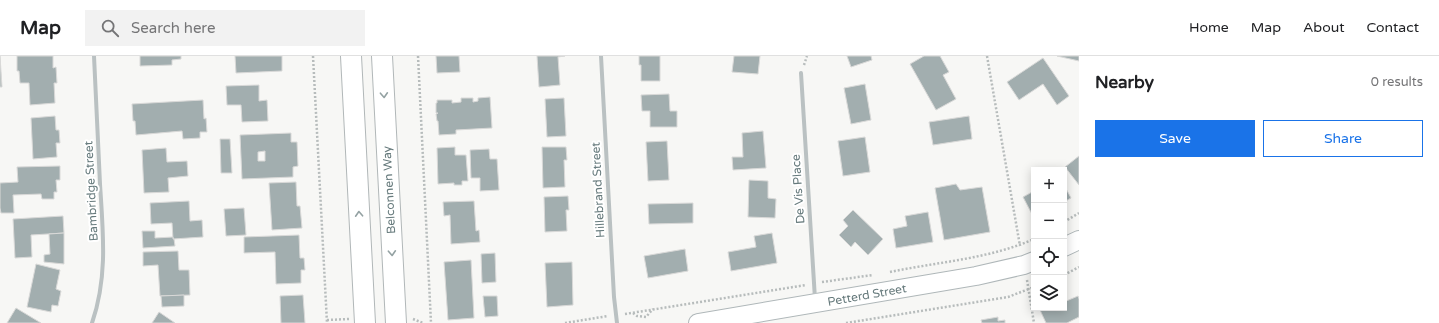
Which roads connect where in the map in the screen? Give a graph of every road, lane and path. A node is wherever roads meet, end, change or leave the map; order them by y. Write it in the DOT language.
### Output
graph roads {
  1 [pos="94,56"];
  2 [pos="313,56"];
  3 [pos="351,56"];
  4 [pos="382,56"];
  5 [pos="418,56"];
  6 [pos="601,56"];
  7 [pos="987,56"];
  8 [pos="801,73"];
  9 [pos="1079,212"];
  10 [pos="1067,220"];
  11 [pos="1031,240"];
  12 [pos="1079,240"];
  13 [pos="1020,245"];
  14 [pos="1067,246"];
  15 [pos="1031,262"];
  16 [pos="1079,267"];
  17 [pos="884,273"];
  18 [pos="1067,273"];
  19 [pos="877,274"];
  20 [pos="827,281"];
  21 [pos="805,286"];
  22 [pos="1031,288"];
  23 [pos="1028,290"];
  24 [pos="816,303"];
  25 [pos="653,310"];
  26 [pos="633,312"];
  27 [pos="616,315"];
  28 [pos="723,321"];
  29 [pos="92,323"];
  30 [pos="327,323"];
  31 [pos="365,323"];
  32 [pos="396,323"];
  33 [pos="431,323"];
  34 [pos="565,323"];
  35 [pos="617,323"];
  36 [pos="698,323"];
  37 [pos="846,323"];
  38 [pos="1034,323"];
  1 -- 29 [label="street, Bambridge Street"];
  2 -- 30 [label="path"];
  31 -- 3 [label="main road, one-way"];
  4 -- 32 [label="main road, Belconnen Way, one-way"];
  5 -- 33 [label="path"];
  6 -- 27 [label="street, Hillebrand Street"];
  7 -- 13 [label="path"];
  8 -- 24 [label="street, De Vis Place"];
  9 -- 10 [label="path"];
  11 -- 13 [label="path"];
  12 -- 14 [label="street"];
  13 -- 17 [label="path"];
  15 -- 24 [label="street, Petterd Street"];
  16 -- 18 [label="path"];
  19 -- 20 [label="path"];
  21 -- 25 [label="path"];
  22 -- 23 [label="path"];
  23 -- 37 [label="path"];
  23 -- 38 [label="path"];
  24 -- 28 [label="street, Petterd Street"];
  25 -- 26 [label="path"];
  25 -- 26 [label="path"];
  26 -- 27 [label="path"];
  27 -- 34 [label="path"];
  27 -- 35 [label="street, Hillebrand Street"];
  28 -- 36 [label="street, Petterd Street"];
}
